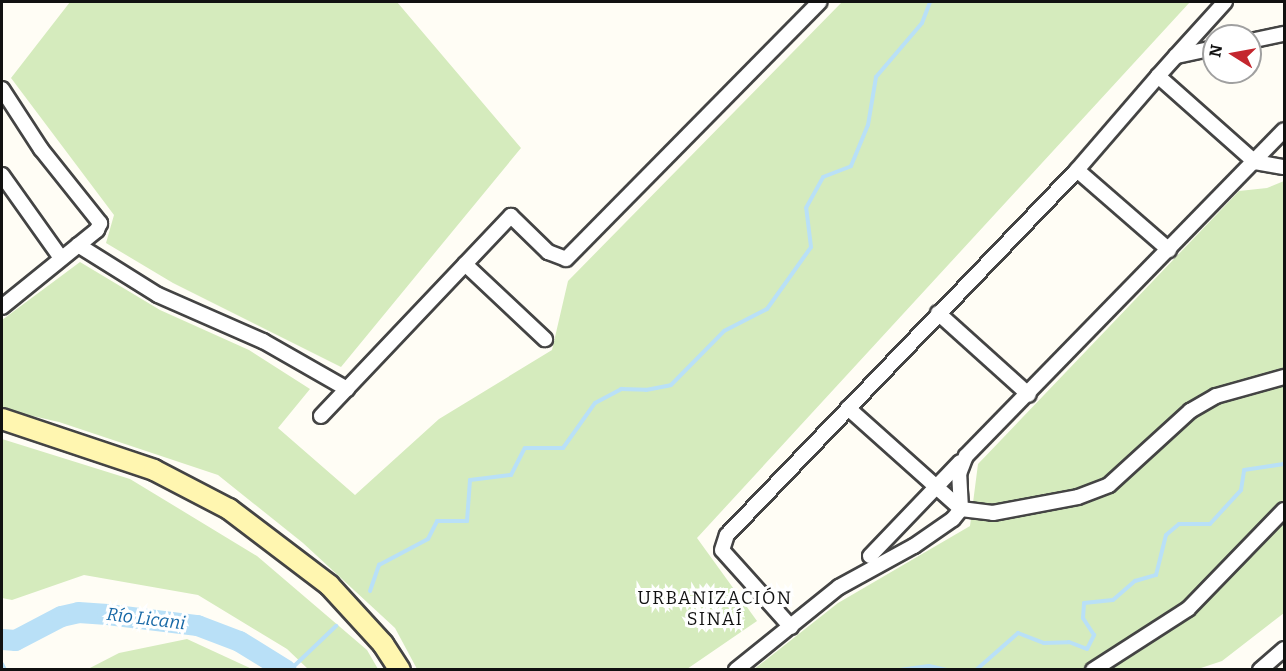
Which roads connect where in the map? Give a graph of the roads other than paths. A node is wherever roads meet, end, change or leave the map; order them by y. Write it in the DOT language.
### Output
graph roads {
  1 [pos="819,2"];
  2 [pos="1225,2"];
  3 [pos="1284,34"];
  4 [pos="1262,39"];
  5 [pos="1202,51"];
  6 [pos="1176,56"];
  7 [pos="1158,76"];
  8 [pos="2,89"];
  9 [pos="1284,130"];
  10 [pos="1255,162"];
  11 [pos="1284,167"];
  12 [pos="1077,170"];
  13 [pos="2,175"];
  14 [pos="78,244"];
  15 [pos="1169,250"];
  16 [pos="61,258"];
  17 [pos="465,264"];
  18 [pos="3,302"];
  19 [pos="938,313"];
  20 [pos="545,339"];
  21 [pos="1284,376"];
  22 [pos="347,389"];
  23 [pos="1029,395"];
  24 [pos="848,408"];
  25 [pos="321,416"];
  26 [pos="2,419"];
  27 [pos="966,456"];
  28 [pos="937,488"];
  29 [pos="961,509"];
  30 [pos="1284,510"];
  31 [pos="870,556"];
  32 [pos="791,627"];
  33 [pos="1284,649"];
  34 [pos="400,669"];
  35 [pos="736,669"];
  36 [pos="1093,669"];
  37 [pos="1260,669"];
  1 -- 17 [label="street"];
  2 -- 6 [label="street"];
  3 -- 4 [label="street"];
  5 -- 6 [label="street"];
  6 -- 7 [label="street"];
  7 -- 10 [label="street"];
  7 -- 12 [label="street"];
  8 -- 14 [label="street"];
  9 -- 10 [label="street"];
  10 -- 11 [label="street"];
  10 -- 15 [label="street"];
  12 -- 15 [label="street"];
  12 -- 19 [label="street"];
  13 -- 16 [label="street"];
  14 -- 16 [label="street"];
  14 -- 22 [label="street"];
  15 -- 23 [label="street"];
  16 -- 18 [label="street"];
  17 -- 20 [label="street"];
  17 -- 22 [label="street"];
  19 -- 23 [label="street"];
  19 -- 24 [label="street"];
  21 -- 29 [label="street"];
  22 -- 25 [label="street"];
  23 -- 27 [label="street"];
  24 -- 28 [label="street"];
  24 -- 32 [label="street"];
  26 -- 34 [label="main road"];
  27 -- 28 [label="street"];
  27 -- 29 [label="street"];
  28 -- 29 [label="street"];
  28 -- 31 [label="street"];
  29 -- 32 [label="street"];
  30 -- 36 [label="street"];
  32 -- 35 [label="street"];
  33 -- 37 [label="street"];
}
